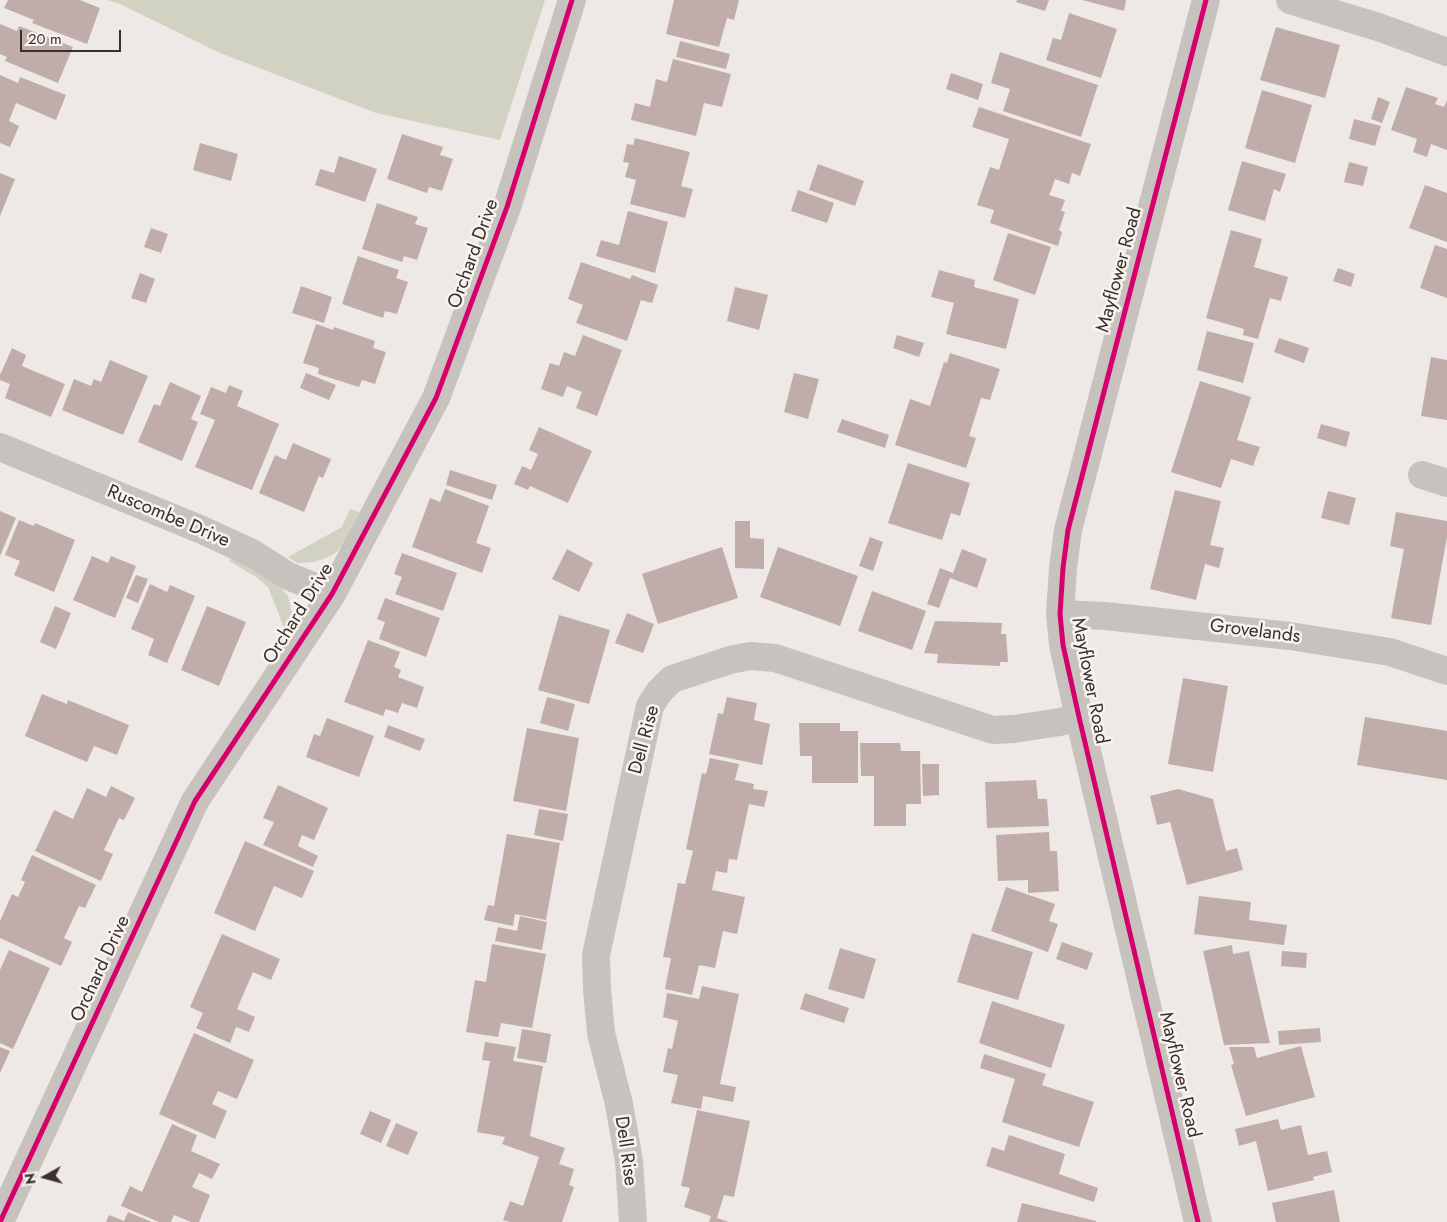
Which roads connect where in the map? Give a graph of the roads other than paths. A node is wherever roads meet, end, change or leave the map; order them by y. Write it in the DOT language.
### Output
graph roads {
  1 [pos="572,0"];
  2 [pos="1206,0"];
  3 [pos="1290,0"];
  4 [pos="1447,52"];
  5 [pos="0,447"];
  6 [pos="332,594"];
  7 [pos="1060,614"];
  8 [pos="1447,671"];
  9 [pos="1079,717"];
  10 [pos="0,1222"];
  11 [pos="633,1222"];
  12 [pos="1198,1222"];
  1 -- 6 [label="street, Orchard Drive"];
  2 -- 7 [label="street, Mayflower Road"];
  3 -- 4 [label="street"];
  5 -- 6 [label="street, Ruscombe Drive"];
  6 -- 10 [label="street, Orchard Drive"];
  7 -- 8 [label="street, Grovelands"];
  7 -- 9 [label="street, Mayflower Road"];
  9 -- 11 [label="street, Dell Rise"];
  9 -- 12 [label="street, Mayflower Road"];
}
